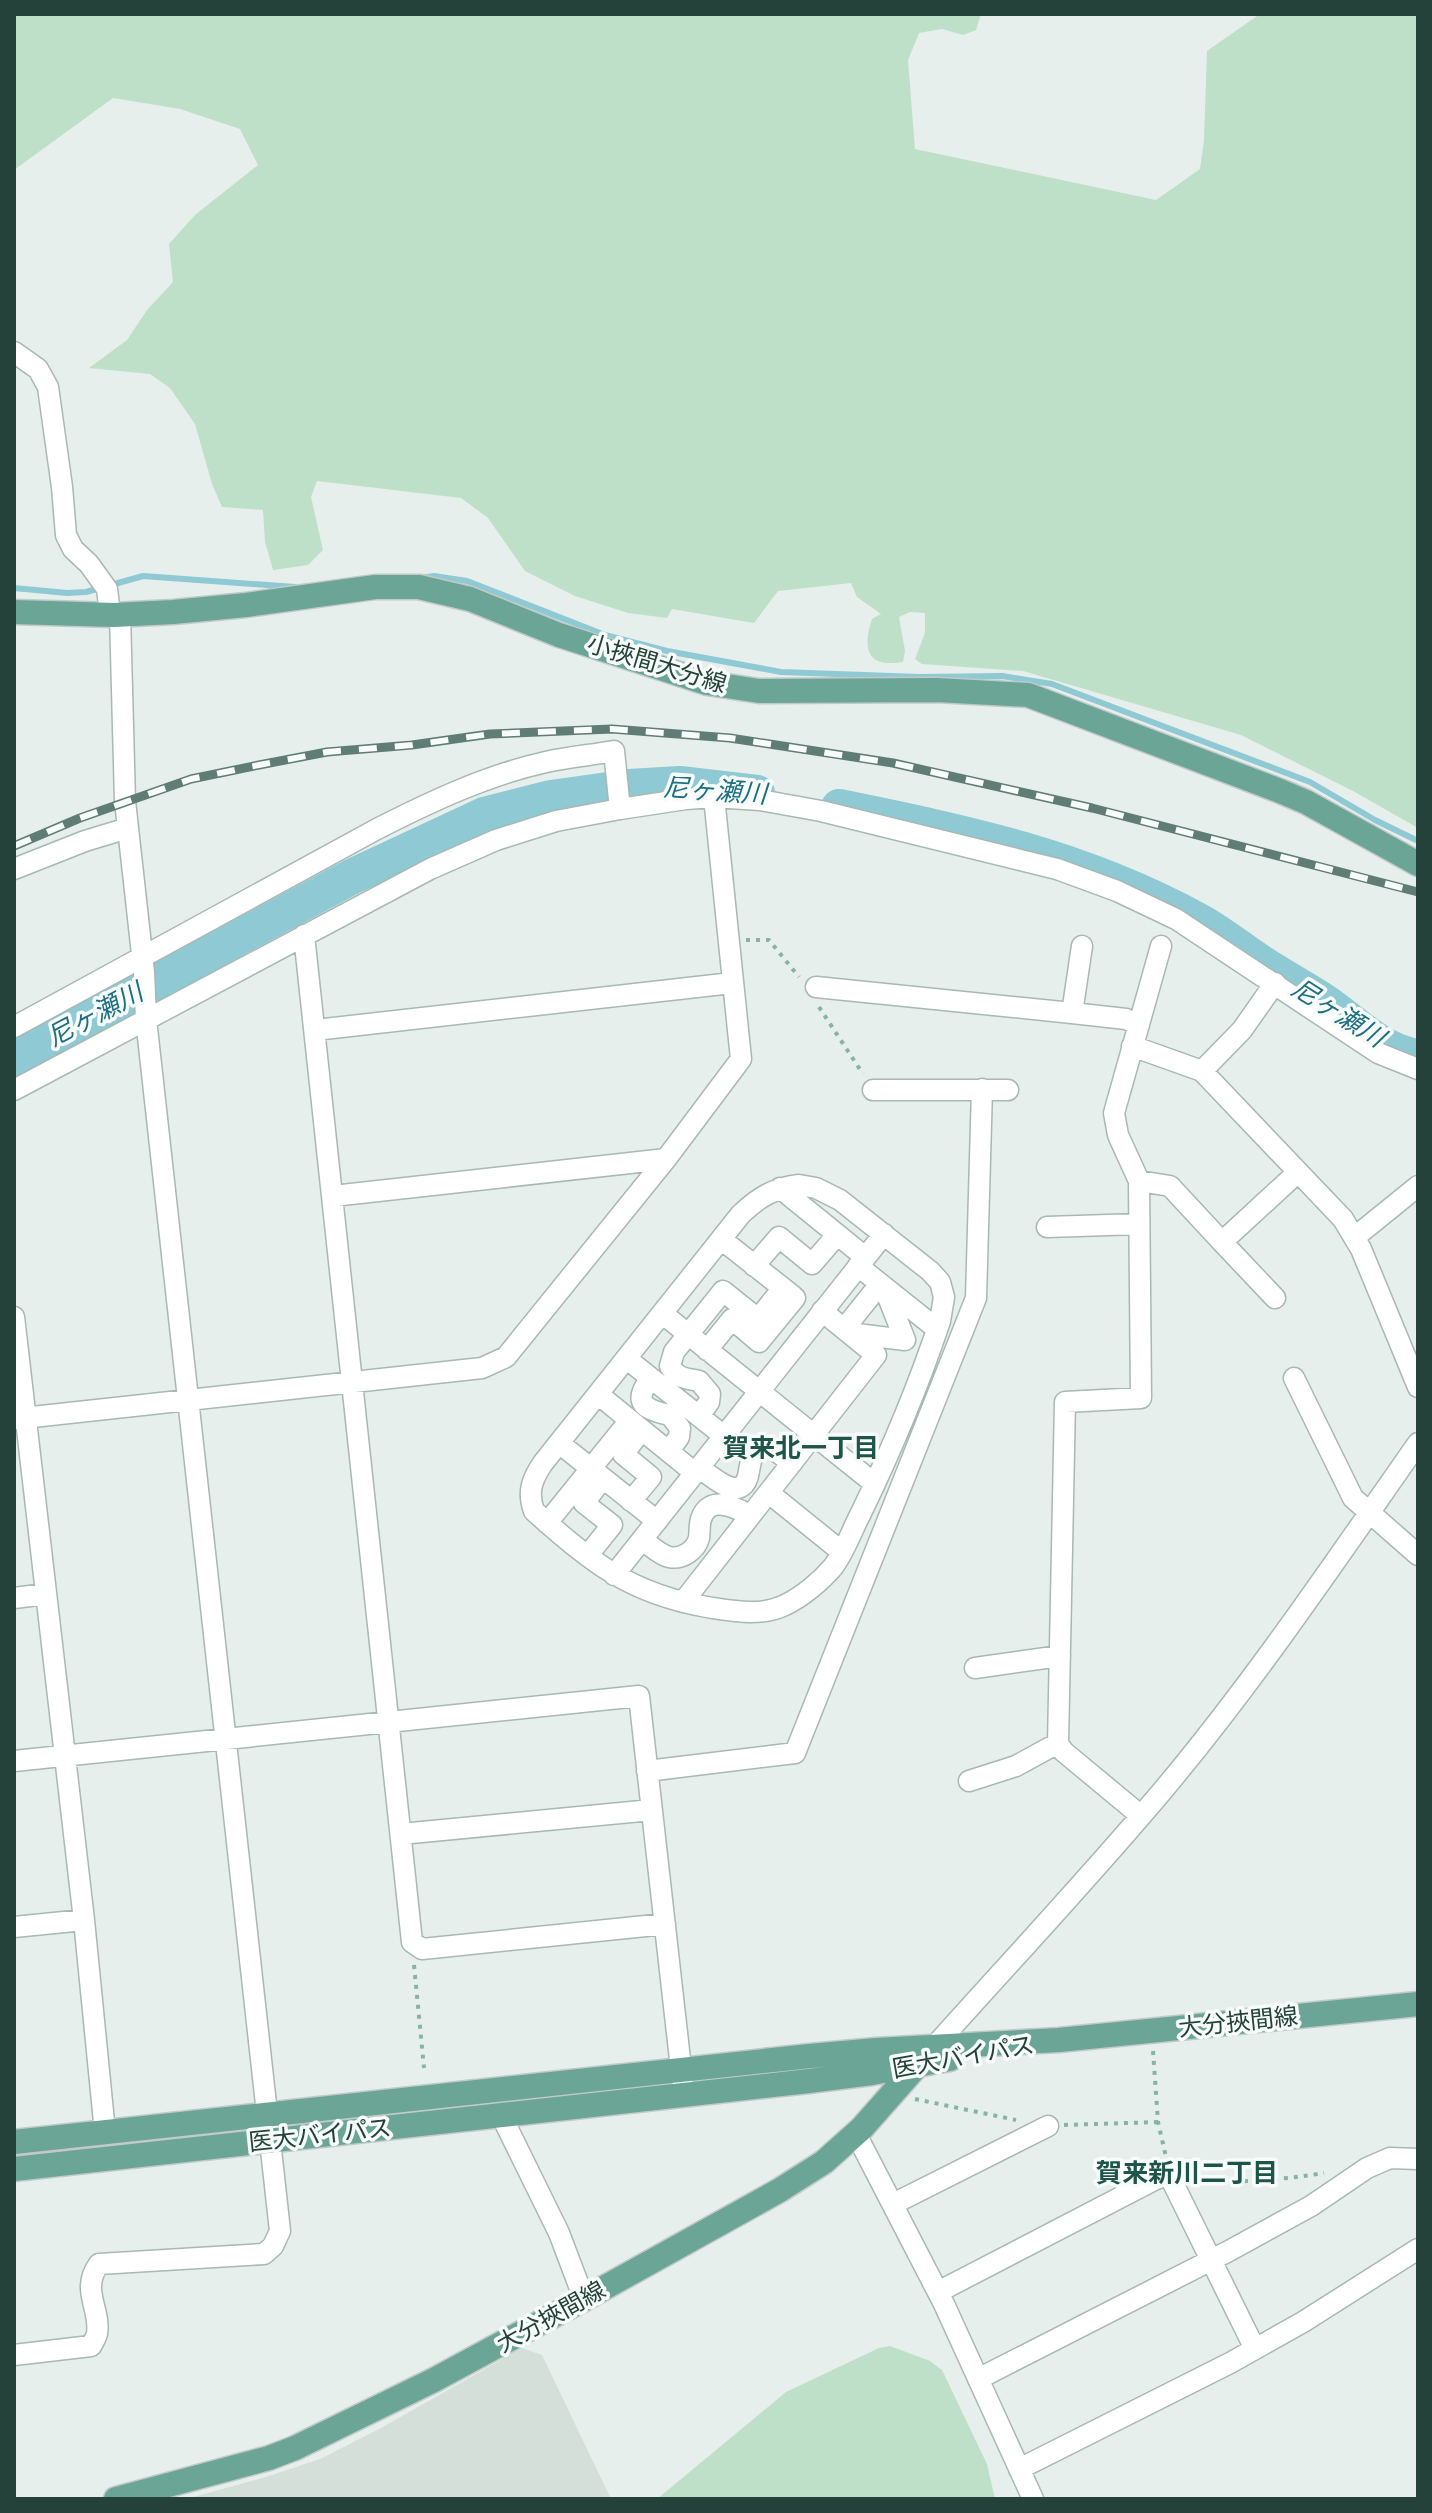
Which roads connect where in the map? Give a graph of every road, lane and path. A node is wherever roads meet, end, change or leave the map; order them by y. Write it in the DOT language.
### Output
graph roads {
  1 [pos="14,352"];
  2 [pos="14,612"];
  3 [pos="115,615"];
  4 [pos="714,797"];
  5 [pos="620,802"];
  6 [pos="128,828"];
  7 [pos="1418,864"];
  8 [pos="14,869"];
  9 [pos="304,935"];
  10 [pos="1082,946"];
  11 [pos="1161,946"];
  12 [pos="143,966"];
  13 [pos="732,983"];
  14 [pos="1275,983"];
  15 [pos="816,987"];
  16 [pos="1072,1013"];
  17 [pos="146,1015"];
  18 [pos="1139,1025"];
  19 [pos="14,1027"];
  20 [pos="315,1030"];
  21 [pos="1132,1046"];
  22 [pos="1418,1069"];
  23 [pos="1202,1071"];
  24 [pos="982,1089"];
  25 [pos="14,1090"];
  26 [pos="873,1090"];
  27 [pos="1008,1090"];
  28 [pos="666,1159"];
  29 [pos="1298,1172"];
  30 [pos="1139,1181"];
  31 [pos="1418,1186"];
  32 [pos="780,1188"];
  33 [pos="333,1196"];
  34 [pos="1139,1224"];
  35 [pos="1047,1227"];
  36 [pos="884,1234"];
  37 [pos="837,1235"];
  38 [pos="1355,1237"];
  39 [pos="721,1239"];
  40 [pos="1222,1242"];
  41 [pos="861,1262"];
  42 [pos="754,1266"];
  43 [pos="882,1286"];
  44 [pos="789,1293"];
  45 [pos="1275,1298"];
  46 [pos="663,1314"];
  47 [pos="820,1314"];
  48 [pos="14,1317"];
  49 [pos="937,1329"];
  50 [pos="846,1331"];
  51 [pos="688,1334"];
  52 [pos="707,1350"];
  53 [pos="627,1359"];
  54 [pos="651,1378"];
  55 [pos="1294,1378"];
  56 [pos="353,1383"];
  57 [pos="1418,1387"];
  58 [pos="758,1390"];
  59 [pos="599,1395"];
  60 [pos="189,1400"];
  61 [pos="699,1416"];
  62 [pos="20,1419"];
  63 [pos="636,1425"];
  64 [pos="814,1435"];
  65 [pos="724,1436"];
  66 [pos="559,1443"];
  67 [pos="1418,1443"];
  68 [pos="669,1451"];
  69 [pos="792,1463"];
  70 [pos="697,1470"];
  71 [pos="597,1473"];
  72 [pos="875,1484"];
  73 [pos="769,1493"];
  74 [pos="631,1501"];
  75 [pos="1369,1513"];
  76 [pos="750,1516"];
  77 [pos="657,1521"];
  78 [pos="547,1523"];
  79 [pos="642,1540"];
  80 [pos="842,1552"];
  81 [pos="588,1555"];
  82 [pos="1418,1555"];
  83 [pos="614,1575"];
  84 [pos="46,1594"];
  85 [pos="14,1598"];
  86 [pos="683,1602"];
  87 [pos="1060,1656"];
  88 [pos="975,1668"];
  89 [pos="389,1723"];
  90 [pos="227,1739"];
  91 [pos="1058,1743"];
  92 [pos="65,1756"];
  93 [pos="14,1761"];
  94 [pos="647,1771"];
  95 [pos="969,1781"];
  96 [pos="652,1810"];
  97 [pos="1140,1815"];
  98 [pos="401,1834"];
  99 [pos="84,1920"];
  100 [pos="665,1924"];
  101 [pos="14,1927"];
  102 [pos="412,1942"];
  103 [pos="1418,2004"];
  104 [pos="1059,2040"];
  105 [pos="1153,2044"];
  106 [pos="934,2047"];
  107 [pos="917,2065"];
  108 [pos="424,2068"];
  109 [pos="681,2070"];
  110 [pos="684,2095"];
  111 [pos="268,2115"];
  112 [pos="501,2115"];
  113 [pos="1048,2126"];
  114 [pos="105,2132"];
  115 [pos="856,2134"];
  116 [pos="271,2141"];
  117 [pos="14,2142"];
  118 [pos="1418,2159"];
  119 [pos="14,2169"];
  120 [pos="1331,2171"];
  121 [pos="1170,2177"];
  122 [pos="893,2204"];
  123 [pos="1418,2249"];
  124 [pos="1210,2260"];
  125 [pos="938,2292"];
  126 [pos="584,2299"];
  127 [pos="1255,2349"];
  128 [pos="14,2355"];
  129 [pos="978,2379"];
  130 [pos="1019,2469"];
  131 [pos="116,2499"];
  132 [pos="1033,2499"];
  1 -- 3 [label="street"];
  2 -- 3 [label="main road, 小挾間大分線"];
  3 -- 6 [label="street"];
  3 -- 7 [label="main road, 小挾間大分線"];
  4 -- 5 [label="street"];
  4 -- 13 [label="street"];
  4 -- 14 [label="street"];
  5 -- 9 [label="street"];
  5 -- 12 [label="street"];
  6 -- 8 [label="street"];
  6 -- 12 [label="street"];
  9 -- 17 [label="street"];
  9 -- 20 [label="street"];
  10 -- 16 [label="street"];
  11 -- 18 [label="street"];
  12 -- 17 [label="street"];
  12 -- 19 [label="street"];
  13 -- 20 [label="street"];
  13 -- 28 [label="street"];
  14 -- 22 [label="street"];
  14 -- 23 [label="street"];
  15 -- 16 [label="street"];
  16 -- 18 [label="street"];
  17 -- 25 [label="street"];
  17 -- 60 [label="street"];
  18 -- 21 [label="street"];
  20 -- 33 [label="street"];
  21 -- 23 [label="street"];
  21 -- 30 [label="street"];
  23 -- 29 [label="street"];
  24 -- 26 [label="street"];
  24 -- 27 [label="street"];
  24 -- 94 [label="street"];
  28 -- 33 [label="street"];
  28 -- 56 [label="street"];
  29 -- 38 [label="street"];
  29 -- 40 [label="street"];
  30 -- 34 [label="street"];
  30 -- 40 [label="street"];
  31 -- 38 [label="street"];
  32 -- 36 [label="street"];
  32 -- 37 [label="street"];
  32 -- 39 [label="street"];
  33 -- 56 [label="street"];
  34 -- 35 [label="street"];
  34 -- 87 [label="street"];
  36 -- 41 [label="street"];
  36 -- 49 [label="street"];
  37 -- 41 [label="street"];
  37 -- 42 [label="street"];
  38 -- 57 [label="street"];
  39 -- 42 [label="street"];
  39 -- 46 [label="street"];
  40 -- 45 [label="street"];
  41 -- 43 [label="street"];
  41 -- 47 [label="street"];
  42 -- 44 [label="street"];
  43 -- 49 [label="street"];
  43 -- 50 [label="street"];
  43 -- 50 [label="street"];
  44 -- 47 [label="street"];
  44 -- 51 [label="street"];
  44 -- 52 [label="street"];
  46 -- 51 [label="street"];
  46 -- 53 [label="street"];
  47 -- 50 [label="street"];
  47 -- 58 [label="street"];
  48 -- 62 [label="street"];
  49 -- 72 [label="street"];
  50 -- 64 [label="street"];
  51 -- 52 [label="street"];
  51 -- 61 [label="street"];
  52 -- 58 [label="street"];
  53 -- 54 [label="street"];
  53 -- 59 [label="street"];
  54 -- 61 [label="street"];
  54 -- 68 [label="street"];
  55 -- 75 [label="street"];
  56 -- 60 [label="street"];
  56 -- 89 [label="street"];
  58 -- 64 [label="street"];
  58 -- 65 [label="street"];
  59 -- 63 [label="street"];
  59 -- 66 [label="street"];
  60 -- 62 [label="street"];
  60 -- 90 [label="street"];
  61 -- 65 [label="street"];
  62 -- 84 [label="street"];
  63 -- 68 [label="street"];
  63 -- 71 [label="street"];
  63 -- 74 [label="street"];
  64 -- 69 [label="street"];
  64 -- 72 [label="street"];
  65 -- 70 [label="street"];
  66 -- 71 [label="street"];
  66 -- 78 [label="street"];
  67 -- 75 [label="street"];
  68 -- 70 [label="street"];
  69 -- 70 [label="street"];
  69 -- 73 [label="street"];
  70 -- 77 [label="street"];
  71 -- 74 [label="street"];
  71 -- 78 [label="street"];
  71 -- 81 [label="street"];
  72 -- 80 [label="street"];
  73 -- 76 [label="street"];
  73 -- 80 [label="street"];
  74 -- 77 [label="street"];
  75 -- 82 [label="street"];
  75 -- 97 [label="street"];
  76 -- 79 [label="street"];
  76 -- 86 [label="street"];
  77 -- 79 [label="street"];
  78 -- 81 [label="street"];
  79 -- 83 [label="street"];
  80 -- 86 [label="street"];
  81 -- 83 [label="street"];
  83 -- 86 [label="street"];
  84 -- 85 [label="street"];
  84 -- 92 [label="street"];
  87 -- 88 [label="street"];
  87 -- 91 [label="street"];
  89 -- 90 [label="street"];
  89 -- 94 [label="street"];
  89 -- 98 [label="street"];
  90 -- 92 [label="street"];
  90 -- 111 [label="street"];
  91 -- 95 [label="street"];
  91 -- 97 [label="street"];
  92 -- 93 [label="street"];
  92 -- 99 [label="street"];
  94 -- 96 [label="street"];
  96 -- 98 [label="street"];
  96 -- 100 [label="street"];
  97 -- 106 [label="street"];
  98 -- 102 [label="street"];
  99 -- 101 [label="street"];
  99 -- 114 [label="street"];
  100 -- 102 [label="street"];
  100 -- 109 [label="street"];
  102 -- 108 [label="path"];
  103 -- 104 [label="main road, 大分挾間線"];
  104 -- 106 [label="main road, 医大バイパス"];
  104 -- 107 [label="main road, 医大バイパス"];
  105 -- 121 [label="path"];
  106 -- 107 [label="main road, 大分挾間線"];
  106 -- 109 [label="main road, 医大バイパス"];
  107 -- 110 [label="main road, 医大バイパス"];
  107 -- 115 [label="main road, 大分挾間線"];
  109 -- 110 [label="street"];
  109 -- 111 [label="main road, 医大バイパス"];
  110 -- 112 [label="main road, 医大バイパス"];
  111 -- 114 [label="main road, 医大バイパス"];
  111 -- 116 [label="street"];
  112 -- 116 [label="main road, 医大バイパス"];
  112 -- 126 [label="street"];
  113 -- 122 [label="street"];
  114 -- 117 [label="main road, 医大バイパス"];
  115 -- 122 [label="street"];
  115 -- 126 [label="main road, 大分挾間線"];
  116 -- 119 [label="main road, 医大バイパス"];
  116 -- 128 [label="street"];
  118 -- 124 [label="street"];
  120 -- 121 [label="path"];
  121 -- 124 [label="street"];
  121 -- 125 [label="street"];
  122 -- 125 [label="street"];
  123 -- 127 [label="street"];
  124 -- 127 [label="street"];
  124 -- 129 [label="street"];
  125 -- 129 [label="street"];
  126 -- 131 [label="main road, 大分挾間線"];
  127 -- 130 [label="street"];
  129 -- 130 [label="street"];
  130 -- 132 [label="street"];
}
